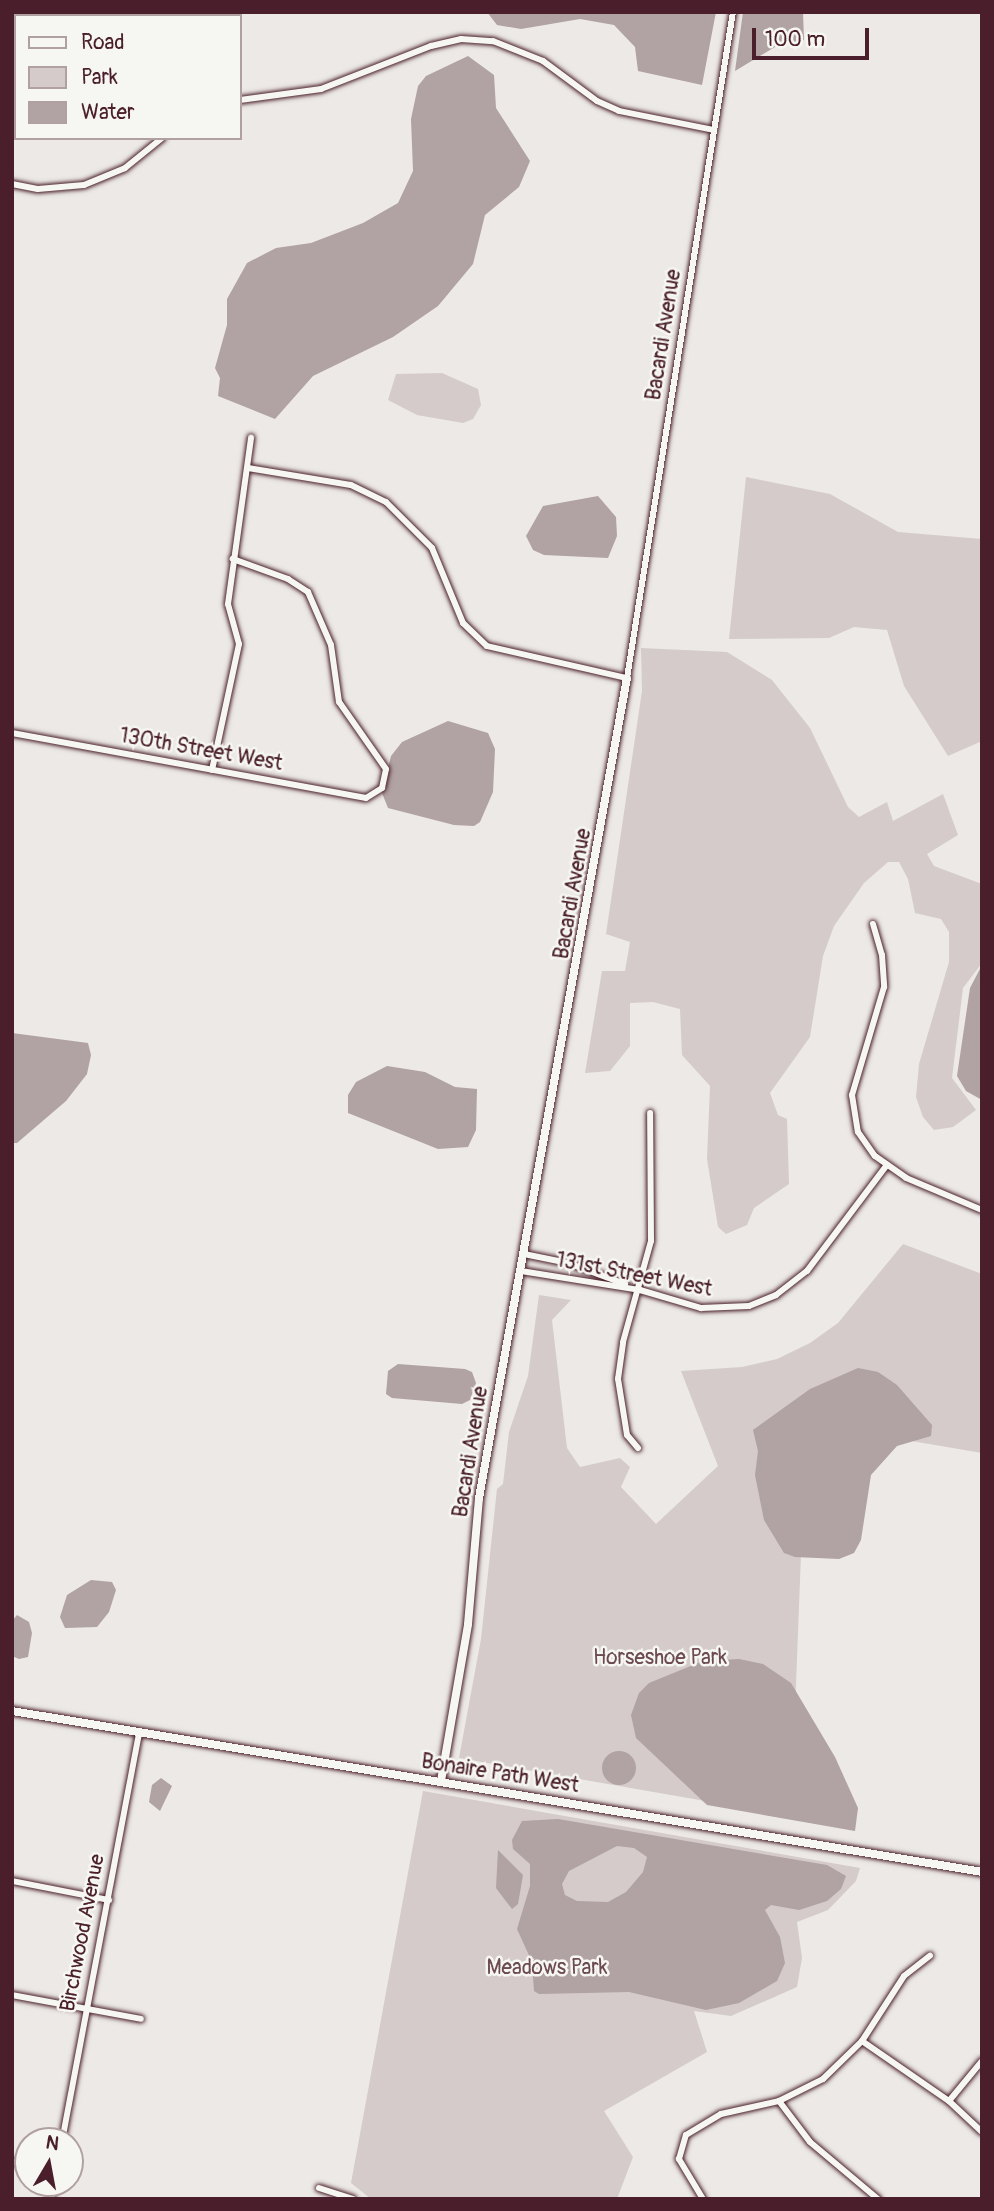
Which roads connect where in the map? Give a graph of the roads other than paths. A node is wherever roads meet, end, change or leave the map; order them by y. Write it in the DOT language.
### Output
graph roads {
  1 [pos="733,12"];
  2 [pos="242,100"];
  3 [pos="714,130"];
  4 [pos="160,140"];
  5 [pos="12,184"];
  6 [pos="251,438"];
  7 [pos="248,468"];
  8 [pos="233,559"];
  9 [pos="627,678"];
  10 [pos="12,733"];
  11 [pos="212,770"];
  12 [pos="873,924"];
  13 [pos="650,1114"];
  14 [pos="887,1165"];
  15 [pos="982,1210"];
  16 [pos="524,1254"];
  17 [pos="521,1271"];
  18 [pos="640,1290"];
  19 [pos="638,1448"];
  20 [pos="12,1711"];
  21 [pos="139,1732"];
  22 [pos="441,1780"];
  23 [pos="982,1872"];
  24 [pos="12,1881"];
  25 [pos="109,1900"];
  26 [pos="930,1956"];
  27 [pos="12,1995"];
  28 [pos="86,2009"];
  29 [pos="141,2019"];
  30 [pos="862,2041"];
  31 [pos="982,2061"];
  32 [pos="779,2101"];
  33 [pos="949,2101"];
  34 [pos="65,2127"];
  35 [pos="982,2132"];
  36 [pos="319,2188"];
  37 [pos="353,2199"];
  38 [pos="704,2199"];
  39 [pos="878,2199"];
  1 -- 3 [label="street, Bacardi Avenue"];
  2 -- 3 [label="street"];
  3 -- 9 [label="street, Bacardi Avenue"];
  4 -- 5 [label="street"];
  6 -- 7 [label="street"];
  7 -- 8 [label="street"];
  7 -- 9 [label="street"];
  8 -- 11 [label="street"];
  8 -- 11 [label="street, 130th Street West"];
  9 -- 16 [label="street, Bacardi Avenue"];
  10 -- 11 [label="street, 130th Street West"];
  12 -- 14 [label="street"];
  13 -- 18 [label="street"];
  14 -- 15 [label="street"];
  14 -- 18 [label="street, 131st Street West"];
  16 -- 17 [label="street, Bacardi Avenue"];
  16 -- 18 [label="street"];
  17 -- 18 [label="street, 131st Street West"];
  17 -- 22 [label="street, Bacardi Avenue"];
  18 -- 19 [label="street"];
  20 -- 21 [label="street, Bonaire Path West"];
  21 -- 22 [label="street, Bonaire Path West"];
  21 -- 25 [label="street, Birchwood Avenue"];
  22 -- 23 [label="street, Bonaire Path West"];
  24 -- 25 [label="street"];
  25 -- 28 [label="street, Birchwood Avenue"];
  26 -- 30 [label="street"];
  27 -- 28 [label="street"];
  28 -- 29 [label="street"];
  28 -- 34 [label="street, Birchwood Avenue"];
  30 -- 32 [label="street"];
  30 -- 33 [label="street"];
  31 -- 33 [label="street"];
  32 -- 38 [label="street"];
  32 -- 39 [label="street"];
  33 -- 35 [label="street"];
  36 -- 37 [label="street"];
}
